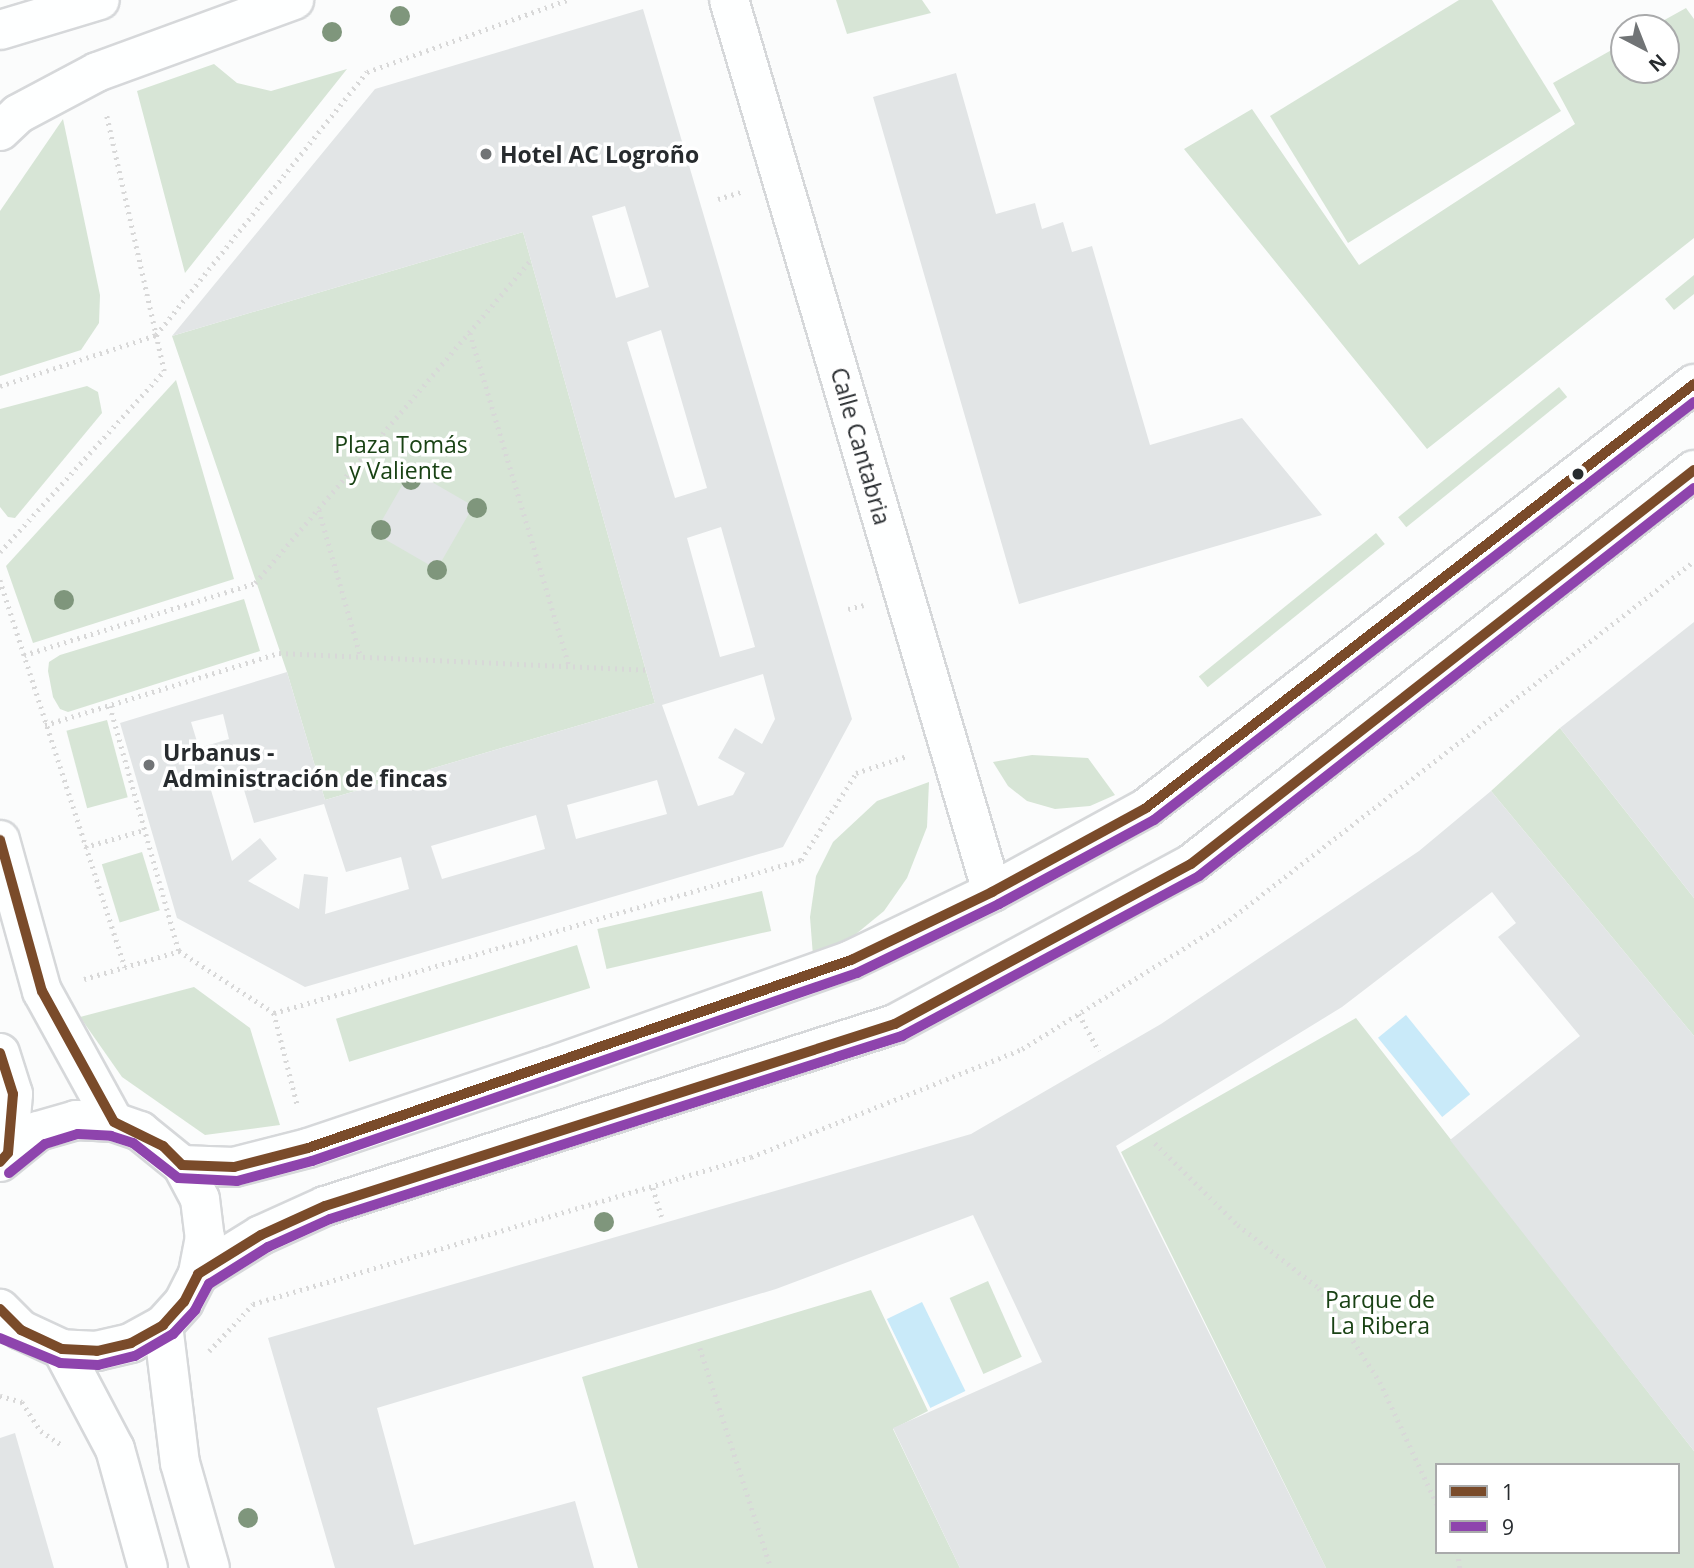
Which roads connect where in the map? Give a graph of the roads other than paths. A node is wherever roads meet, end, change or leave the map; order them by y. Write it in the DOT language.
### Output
graph roads {
  1 [pos="100,0"];
  2 [pos="294,0"];
  3 [pos="729,0"];
  4 [pos="0,30"];
  5 [pos="0,131"];
  6 [pos="1694,384"];
  7 [pos="1694,470"];
  8 [pos="0,840"];
  9 [pos="992,892"];
  10 [pos="0,1054"];
  11 [pos="114,1122"];
  12 [pos="4,1158"];
  13 [pos="182,1165"];
  14 [pos="198,1274"];
  15 [pos="7,1321"];
  16 [pos="163,1325"];
  17 [pos="62,1349"];
  18 [pos="148,1568"];
  19 [pos="210,1568"];
  1 -- 4 [label="street"];
  2 -- 5 [label="street"];
  3 -- 9 [label="street, Calle Cantabria"];
  6 -- 9 [label="street"];
  7 -- 14 [label="street"];
  8 -- 11 [label="street"];
  9 -- 13 [label="street"];
  10 -- 12 [label="street"];
  11 -- 12 [label="street"];
  11 -- 13 [label="street"];
  13 -- 14 [label="street"];
  14 -- 16 [label="street"];
  15 -- 17 [label="street"];
  16 -- 17 [label="street"];
  16 -- 19 [label="street"];
  17 -- 18 [label="street"];
}
